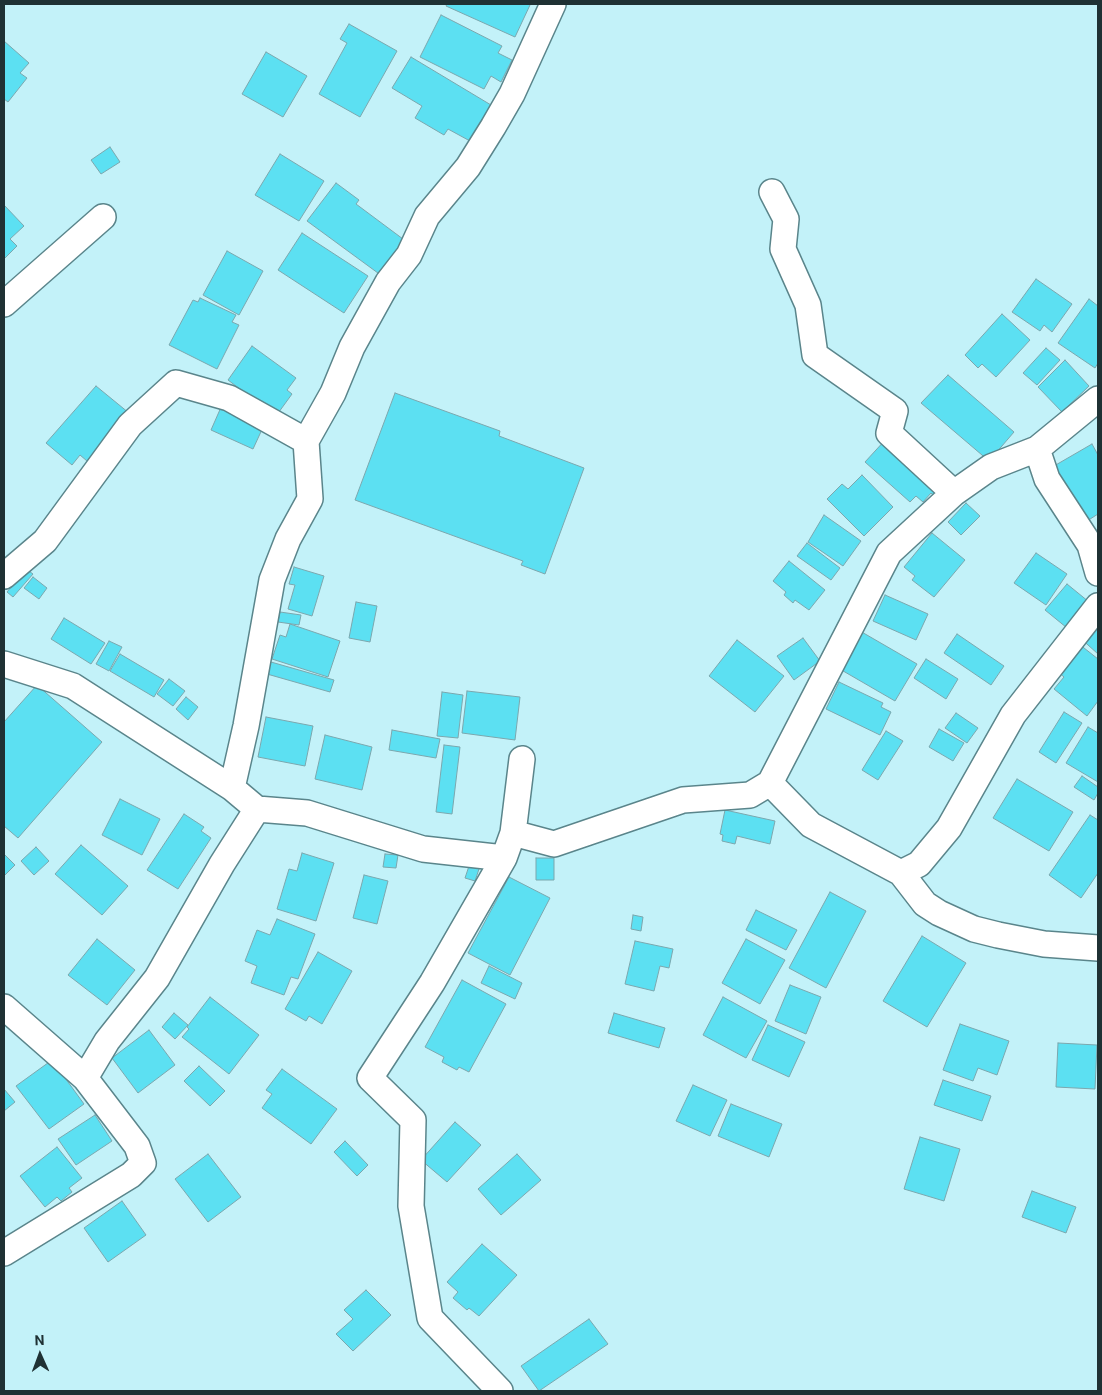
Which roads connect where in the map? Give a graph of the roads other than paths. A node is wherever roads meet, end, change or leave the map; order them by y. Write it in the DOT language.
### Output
graph roads {
  1 [pos="553,4"];
  2 [pos="772,192"];
  3 [pos="104,217"];
  4 [pos="4,304"];
  5 [pos="1098,400"];
  6 [pos="306,441"];
  7 [pos="1037,449"];
  8 [pos="954,493"];
  9 [pos="1098,573"];
  10 [pos="4,576"];
  11 [pos="1098,606"];
  12 [pos="4,664"];
  13 [pos="522,759"];
  14 [pos="770,783"];
  15 [pos="232,788"];
  16 [pos="258,809"];
  17 [pos="513,833"];
  18 [pos="504,858"];
  19 [pos="901,873"];
  20 [pos="1098,948"];
  21 [pos="4,1007"];
  22 [pos="85,1078"];
  23 [pos="4,1253"];
  24 [pos="500,1391"];
  1 -- 6 [label="street"];
  2 -- 8 [label="street"];
  3 -- 4 [label="street"];
  5 -- 7 [label="street"];
  6 -- 10 [label="street"];
  6 -- 15 [label="street"];
  7 -- 8 [label="street"];
  7 -- 9 [label="street"];
  8 -- 14 [label="street"];
  11 -- 19 [label="street"];
  12 -- 15 [label="street"];
  13 -- 17 [label="street"];
  14 -- 17 [label="street"];
  14 -- 19 [label="street"];
  15 -- 16 [label="street"];
  16 -- 18 [label="street"];
  16 -- 22 [label="street"];
  17 -- 18 [label="street"];
  18 -- 24 [label="street"];
  19 -- 20 [label="street"];
  21 -- 22 [label="street"];
  22 -- 23 [label="street"];
}
